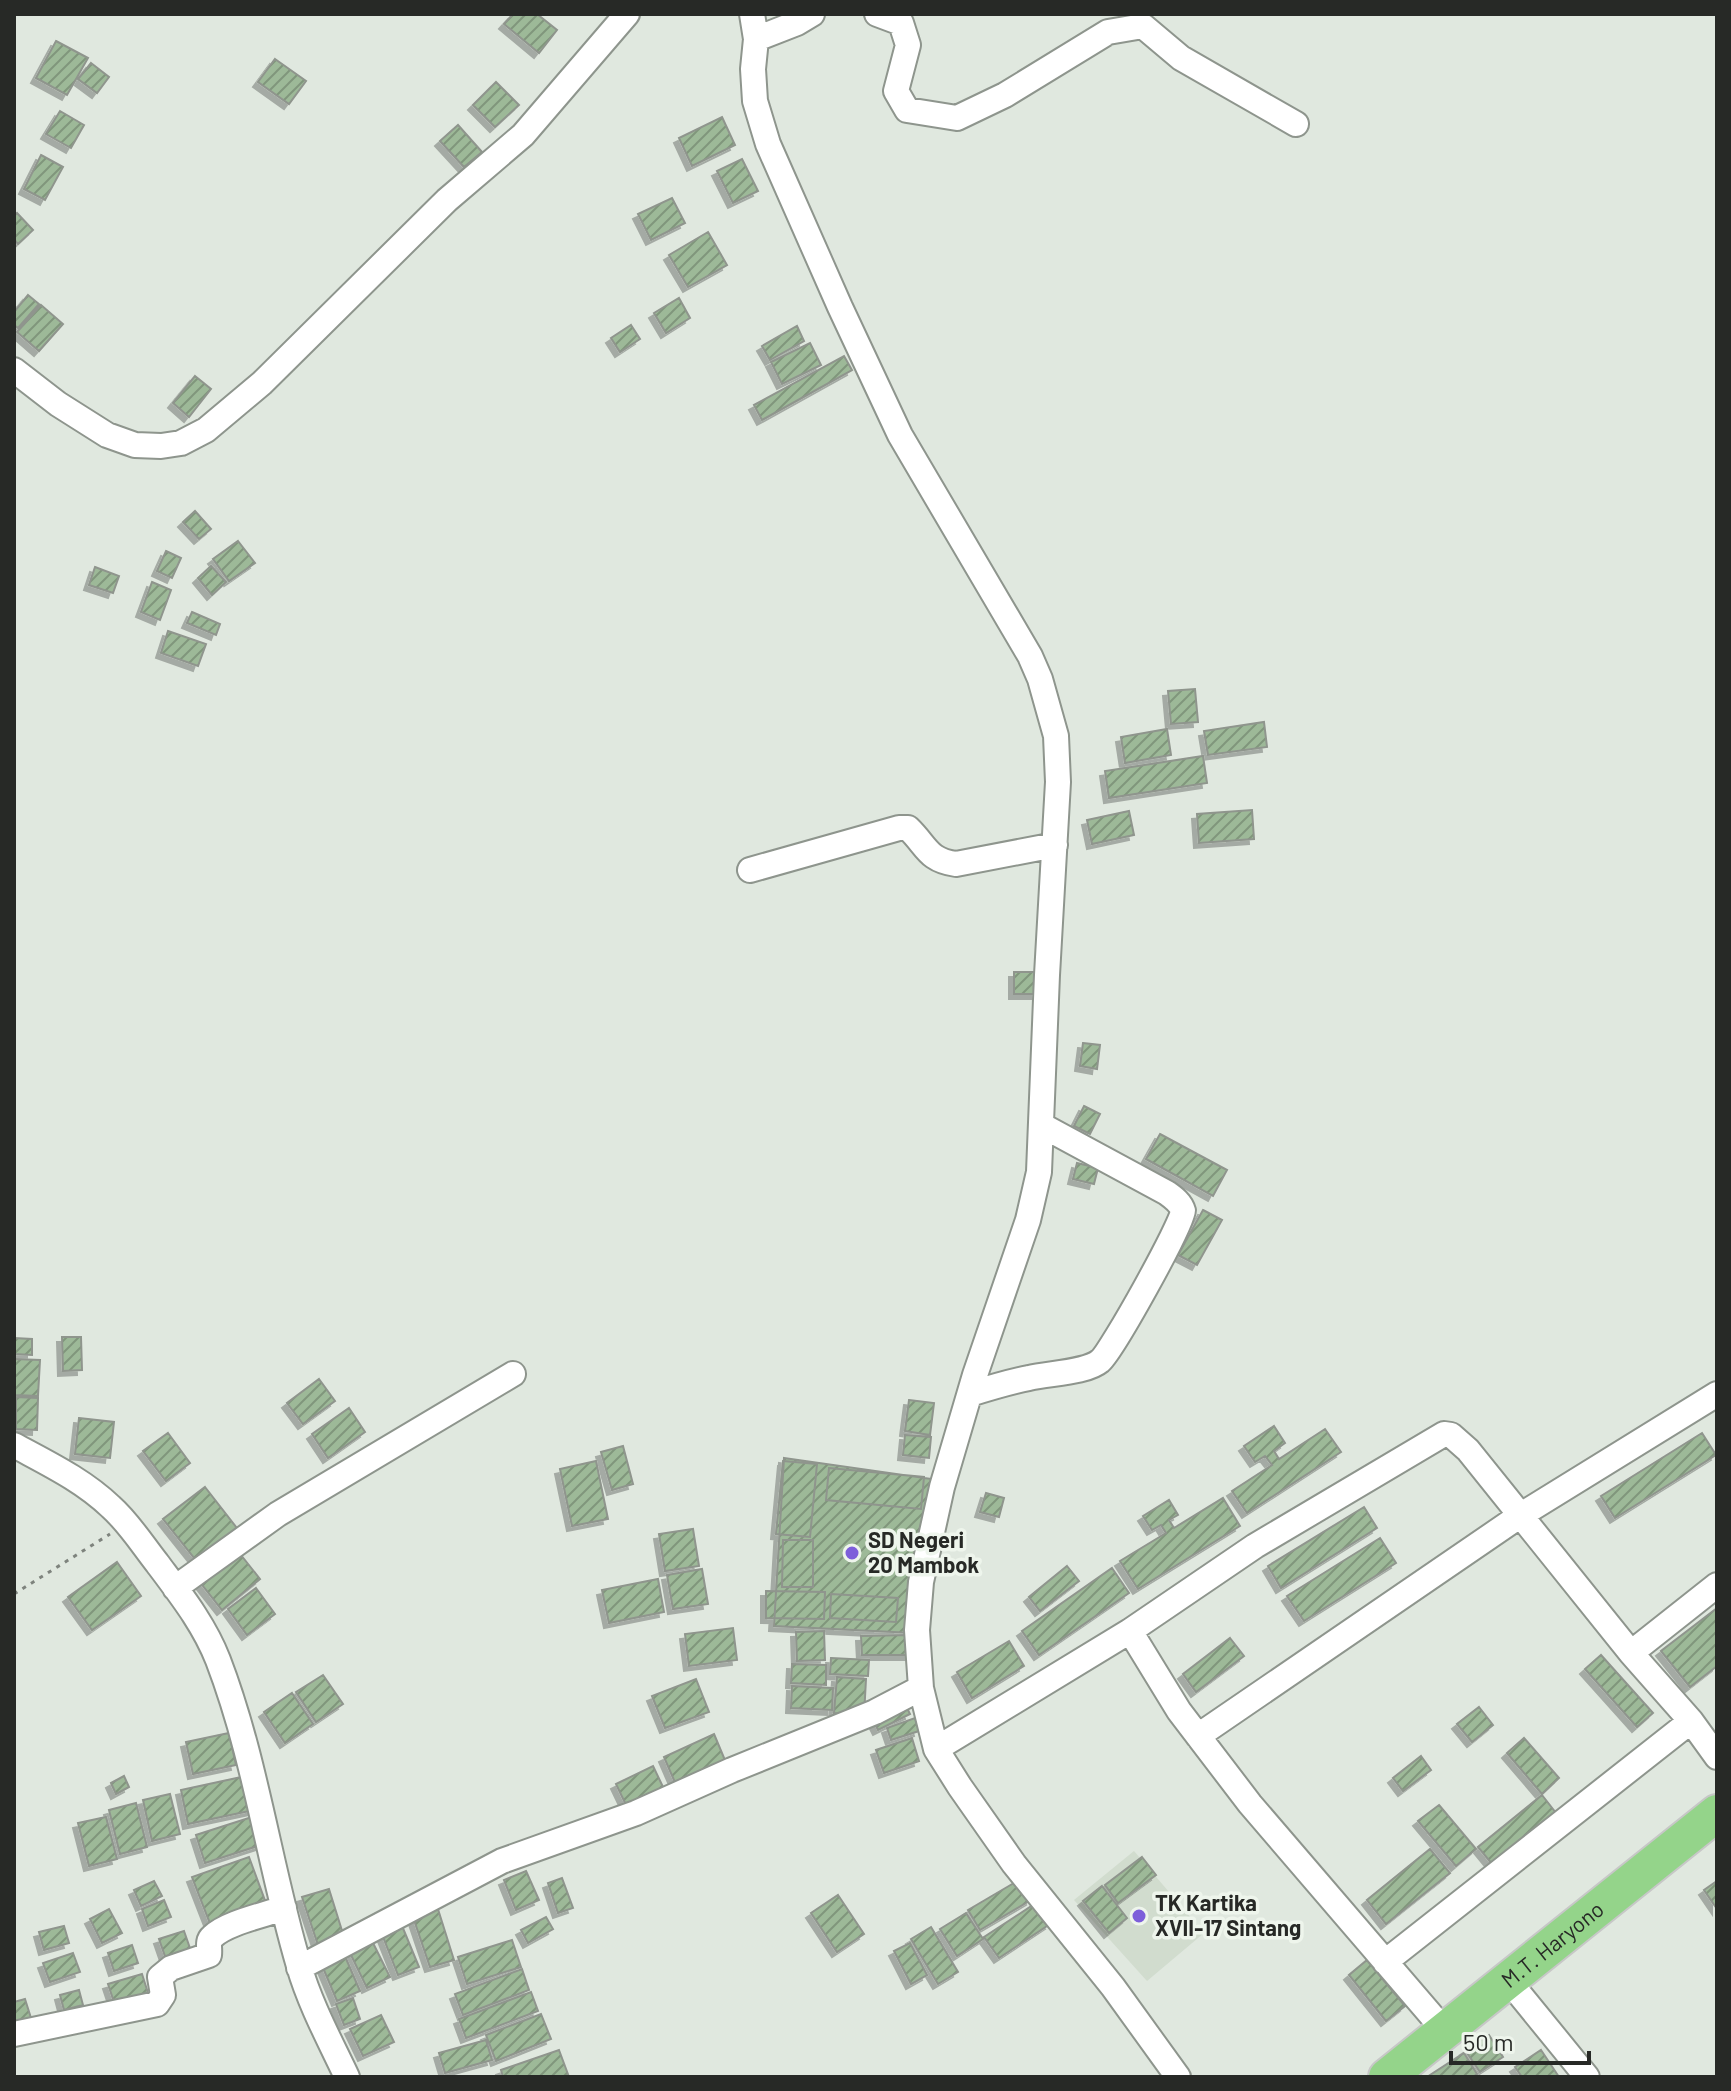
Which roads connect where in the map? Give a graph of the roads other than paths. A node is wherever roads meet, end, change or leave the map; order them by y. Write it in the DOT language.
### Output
graph roads {
  1 [pos="627,14"];
  2 [pos="752,14"];
  3 [pos="812,14"];
  4 [pos="877,14"];
  5 [pos="756,39"];
  6 [pos="1296,124"];
  7 [pos="14,370"];
  8 [pos="1055,845"];
  9 [pos="750,870"];
  10 [pos="1043,1126"];
  11 [pos="513,1374"];
  12 [pos="970,1394"];
  13 [pos="1717,1394"];
  14 [pos="14,1445"];
  15 [pos="1521,1515"];
  16 [pos="1717,1585"];
  17 [pos="175,1588"];
  18 [pos="1130,1631"];
  19 [pos="1631,1653"];
  20 [pos="921,1688"];
  21 [pos="1691,1721"];
  22 [pos="1198,1736"];
  23 [pos="936,1749"];
  24 [pos="1717,1757"];
  25 [pos="1717,1813"];
  26 [pos="284,1908"];
  27 [pos="1385,1962"];
  28 [pos="299,1968"];
  29 [pos="1508,1980"];
  30 [pos="1444,2030"];
  31 [pos="14,2034"];
  32 [pos="347,2077"];
  33 [pos="1178,2077"];
  34 [pos="1387,2077"];
  35 [pos="1587,2077"];
  1 -- 7 [label="street"];
  2 -- 5 [label="street"];
  3 -- 5 [label="street"];
  4 -- 6 [label="street"];
  5 -- 8 [label="street"];
  8 -- 9 [label="street"];
  8 -- 10 [label="street"];
  10 -- 12 [label="street"];
  10 -- 12 [label="street"];
  11 -- 17 [label="street"];
  12 -- 20 [label="street"];
  13 -- 15 [label="street"];
  14 -- 17 [label="street"];
  15 -- 18 [label="street"];
  15 -- 19 [label="street"];
  15 -- 22 [label="street"];
  16 -- 19 [label="street"];
  17 -- 26 [label="street"];
  18 -- 22 [label="street"];
  18 -- 23 [label="street"];
  19 -- 21 [label="street"];
  20 -- 23 [label="street"];
  20 -- 28 [label="street"];
  21 -- 24 [label="street"];
  21 -- 27 [label="street"];
  22 -- 27 [label="street"];
  23 -- 33 [label="street"];
  25 -- 29 [label="highway, M.T. Haryono"];
  26 -- 28 [label="street"];
  26 -- 31 [label="street"];
  27 -- 30 [label="street"];
  28 -- 32 [label="street"];
  29 -- 30 [label="highway, M.T. Haryono"];
  29 -- 35 [label="street"];
  30 -- 34 [label="highway, M.T. Haryono"];
}
